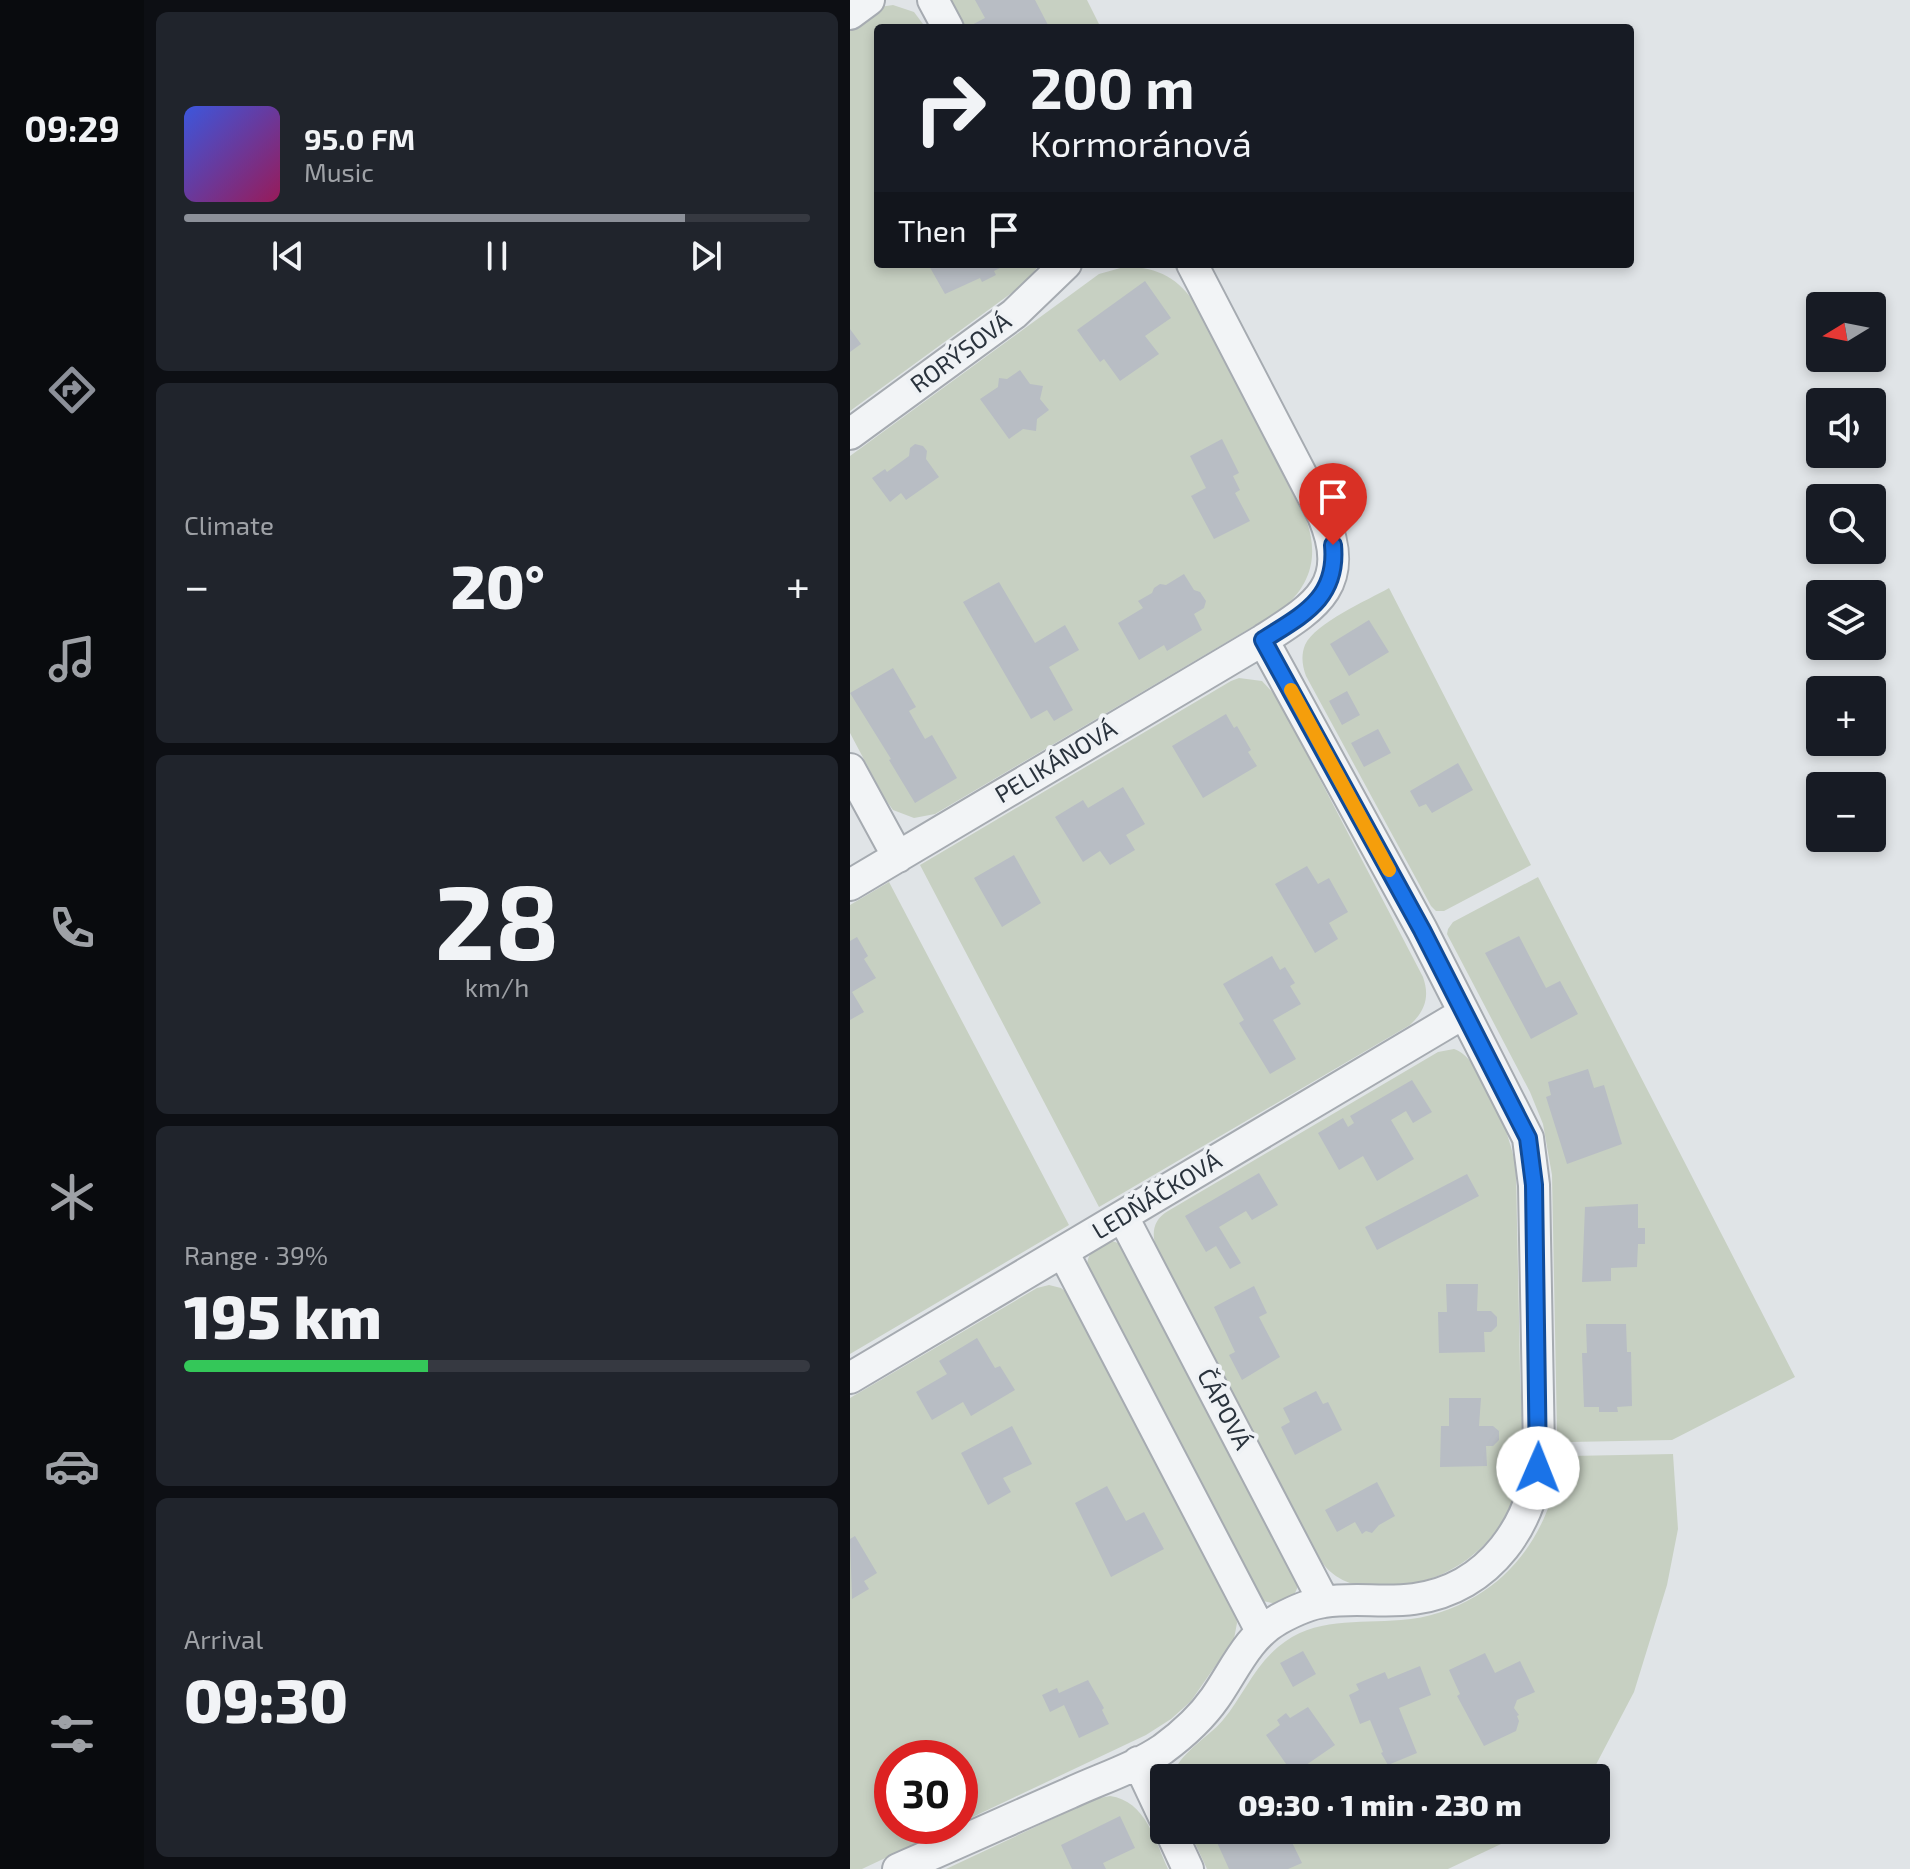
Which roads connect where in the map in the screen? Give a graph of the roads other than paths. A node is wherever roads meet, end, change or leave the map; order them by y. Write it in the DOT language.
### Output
graph roads {
  1 [pos="869,0"];
  2 [pos="933,0"];
  3 [pos="850,14"];
  4 [pos="946,24"];
  5 [pos="1062,268"];
  6 [pos="1194,268"];
  7 [pos="850,434"];
  8 [pos="1263,640"];
  9 [pos="850,769"];
  10 [pos="898,857"];
  11 [pos="850,885"];
  12 [pos="1464,1013"];
  13 [pos="1123,1217"];
  14 [pos="1063,1252"];
  15 [pos="850,1378"];
  16 [pos="1324,1602"];
  17 [pos="1261,1631"];
  18 [pos="1138,1762"];
  19 [pos="1150,1787"];
  20 [pos="1176,1844"];
  21 [pos="898,1869"];
  22 [pos="1188,1869"];
  1 -- 3 [label="street"];
  2 -- 4 [label="street"];
  5 -- 7 [label="street, RORÝSOVÁ"];
  6 -- 8 [label="street, PELIKÁNOVÁ"];
  8 -- 10 [label="street, PELIKÁNOVÁ"];
  8 -- 12 [label="street"];
  9 -- 10 [label="street"];
  10 -- 11 [label="street, PELIKÁNOVÁ"];
  12 -- 13 [label="street, LEDŇÁČKOVÁ"];
  12 -- 16 [label="street"];
  13 -- 14 [label="street, LEDŇÁČKOVÁ"];
  13 -- 16 [label="street, ČÁPOVÁ"];
  14 -- 15 [label="street, LEDŇÁČKOVÁ"];
  14 -- 17 [label="street"];
  16 -- 17 [label="street"];
  17 -- 18 [label="street"];
  18 -- 19 [label="street"];
  18 -- 21 [label="street"];
  20 -- 22 [label="street"];
}
